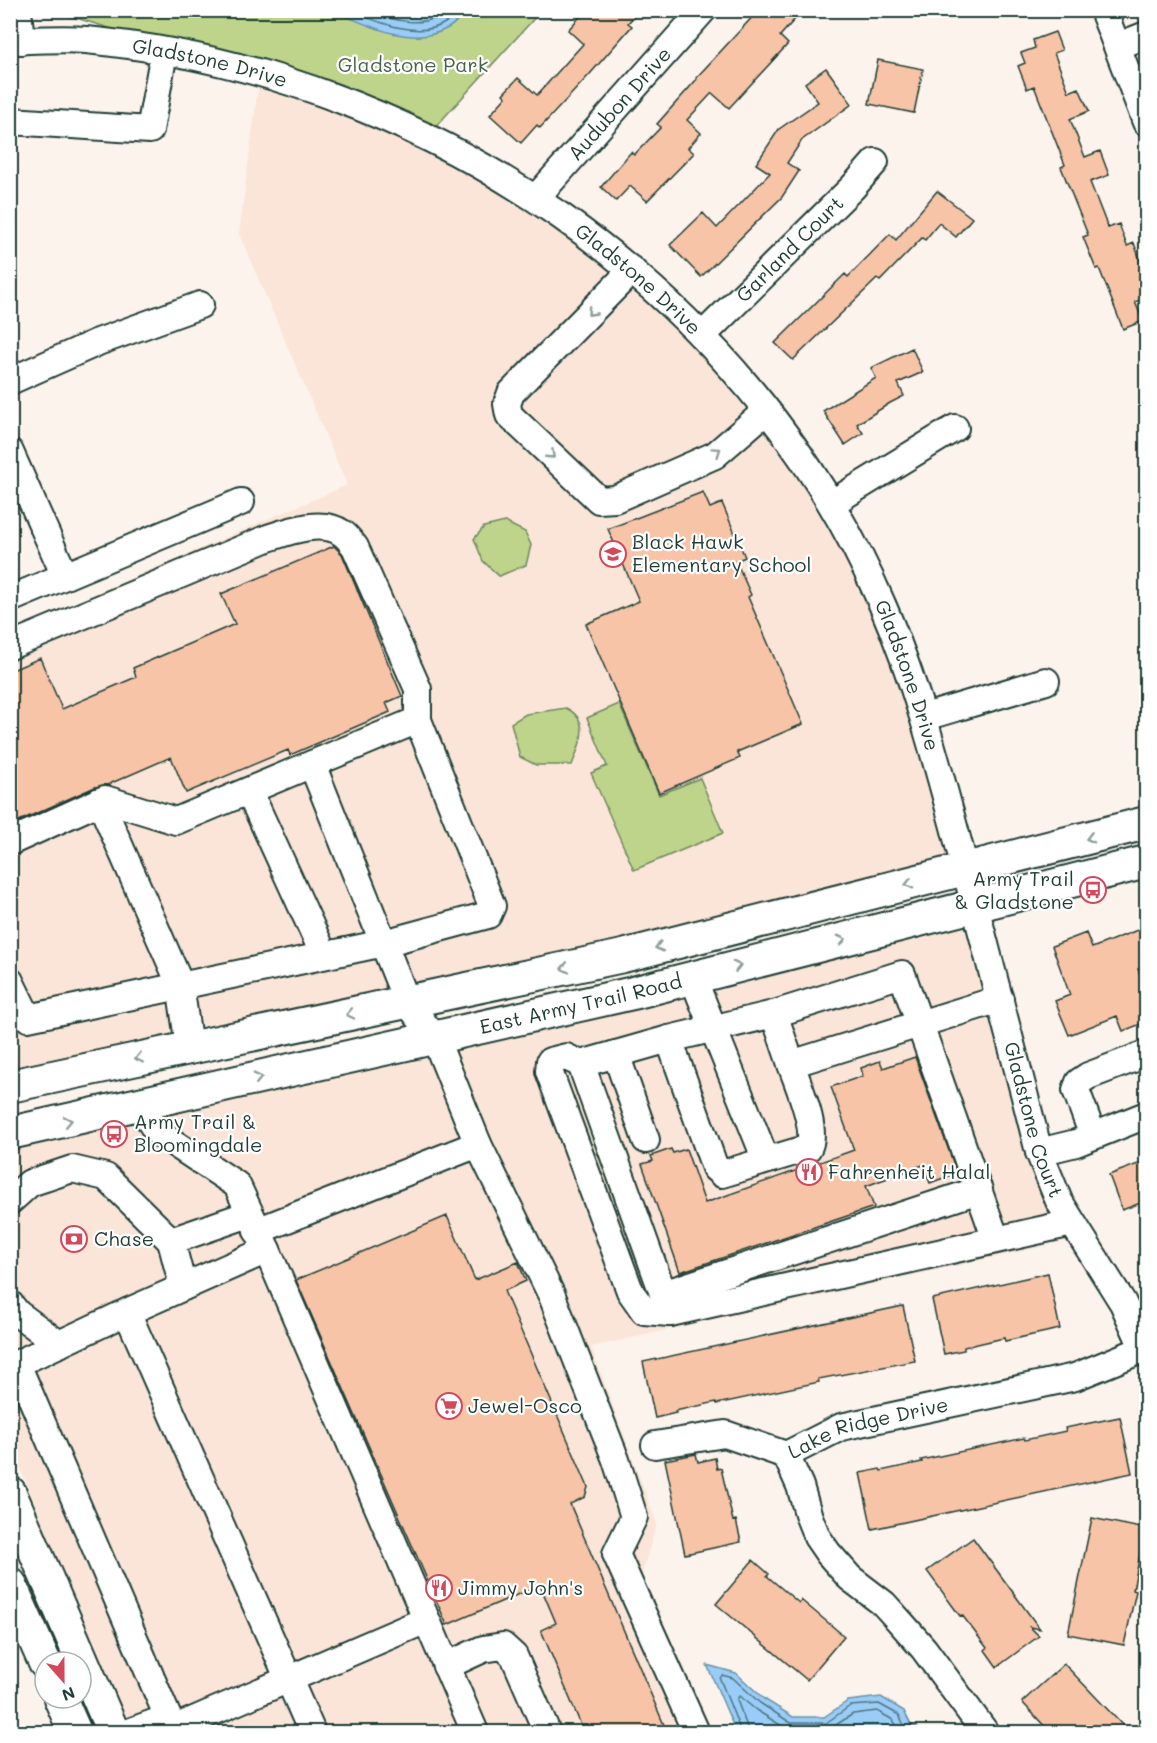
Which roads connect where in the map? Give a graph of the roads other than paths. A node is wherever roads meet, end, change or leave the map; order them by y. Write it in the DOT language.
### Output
graph roads {
  1 [pos="18,10"];
  2 [pos="703,10"];
  3 [pos="1103,10"];
  4 [pos="1146,35"];
  5 [pos="16,41"];
  6 [pos="1118,46"];
  7 [pos="164,52"];
  8 [pos="10,121"];
  9 [pos="1146,122"];
  10 [pos="875,162"];
  11 [pos="536,198"];
  12 [pos="632,270"];
  13 [pos="200,306"];
  14 [pos="703,335"];
  15 [pos="10,381"];
  16 [pos="766,411"];
  17 [pos="956,428"];
  18 [pos="10,453"];
  19 [pos="241,502"];
  20 [pos="832,503"];
  21 [pos="65,576"];
  22 [pos="10,598"];
  23 [pos="10,646"];
  24 [pos="1046,681"];
  25 [pos="925,717"];
  26 [pos="418,720"];
  27 [pos="312,764"];
  28 [pos="249,791"];
  29 [pos="100,801"];
  30 [pos="1146,823"];
  31 [pos="10,842"];
  32 [pos="1146,862"];
  33 [pos="966,870"];
  34 [pos="975,905"];
  35 [pos="384,943"];
  36 [pos="324,955"];
  37 [pos="693,978"];
  38 [pos="10,981"];
  39 [pos="180,984"];
  40 [pos="1000,999"];
  41 [pos="407,1002"];
  42 [pos="774,1014"];
  43 [pos="920,1023"];
  44 [pos="19,1024"];
  45 [pos="714,1029"];
  46 [pos="435,1038"];
  47 [pos="669,1039"];
  48 [pos="189,1047"];
  49 [pos="616,1054"];
  50 [pos="1146,1054"];
  51 [pos="791,1064"];
  52 [pos="10,1086"];
  53 [pos="140,1105"];
  54 [pos="1146,1115"];
  55 [pos="10,1133"];
  56 [pos="1093,1136"];
  57 [pos="646,1140"];
  58 [pos="478,1144"];
  59 [pos="1039,1152"];
  60 [pos="766,1160"];
  61 [pos="979,1190"];
  62 [pos="10,1201"];
  63 [pos="1072,1223"];
  64 [pos="258,1232"];
  65 [pos="996,1240"];
  66 [pos="171,1241"];
  67 [pos="183,1287"];
  68 [pos="10,1304"];
  69 [pos="667,1304"];
  70 [pos="127,1311"];
  71 [pos="59,1344"];
  72 [pos="1146,1350"];
  73 [pos="14,1366"];
  74 [pos="655,1445"];
  75 [pos="786,1455"];
  76 [pos="10,1493"];
  77 [pos="10,1584"];
  78 [pos="426,1620"];
  79 [pos="39,1650"];
  80 [pos="446,1666"];
  81 [pos="290,1678"];
  82 [pos="65,1710"];
  83 [pos="172,1731"];
  84 [pos="75,1732"];
  85 [pos="113,1732"];
  86 [pos="129,1732"];
  87 [pos="312,1732"];
  88 [pos="475,1732"];
  89 [pos="546,1732"];
  90 [pos="696,1732"];
  91 [pos="985,1732"];
  1 -- 5 [label="street"];
  2 -- 11 [label="street, Audubon Drive"];
  3 -- 6 [label="street"];
  4 -- 6 [label="street"];
  5 -- 7 [label="street, Gladstone Drive"];
  6 -- 9 [label="street"];
  7 -- 8 [label="street"];
  7 -- 11 [label="street, Gladstone Drive"];
  10 -- 14 [label="street, Garland Court"];
  11 -- 12 [label="street, Gladstone Drive"];
  12 -- 14 [label="street, Gladstone Drive"];
  12 -- 16 [label="street, one-way"];
  13 -- 15 [label="street"];
  14 -- 16 [label="street, Gladstone Drive"];
  16 -- 20 [label="street, Gladstone Drive"];
  17 -- 20 [label="street"];
  18 -- 21 [label="street"];
  19 -- 21 [label="street"];
  20 -- 25 [label="street, Gladstone Drive"];
  21 -- 22 [label="street"];
  23 -- 26 [label="street"];
  24 -- 25 [label="street"];
  25 -- 33 [label="street, Gladstone Drive"];
  26 -- 27 [label="street"];
  26 -- 35 [label="street"];
  27 -- 28 [label="street"];
  27 -- 35 [label="street"];
  28 -- 29 [label="street"];
  28 -- 36 [label="street"];
  29 -- 31 [label="street"];
  29 -- 39 [label="street"];
  30 -- 33 [label="main road, East Army Trail Road, one-way"];
  32 -- 34 [label="main road, East Army Trail Road"];
  33 -- 34 [label="street, Gladstone Court"];
  33 -- 41 [label="main road, East Army Trail Road, one-way"];
  37 -- 34 [label="main road, East Army Trail Road, one-way"];
  34 -- 40 [label="street, Gladstone Court"];
  35 -- 36 [label="street"];
  35 -- 41 [label="street"];
  36 -- 39 [label="street"];
  37 -- 45 [label="street"];
  37 -- 46 [label="main road, East Army Trail Road"];
  38 -- 44 [label="street"];
  39 -- 44 [label="street"];
  39 -- 48 [label="street"];
  40 -- 43 [label="street"];
  40 -- 59 [label="street, Gladstone Court"];
  41 -- 46 [label="street"];
  41 -- 48 [label="main road, East Army Trail Road, one-way"];
  42 -- 43 [label="street"];
  42 -- 45 [label="street"];
  42 -- 51 [label="street"];
  43 -- 51 [label="street"];
  43 -- 61 [label="street"];
  45 -- 47 [label="street"];
  45 -- 60 [label="street"];
  53 -- 46 [label="main road, East Army Trail Road, one-way"];
  46 -- 58 [label="street"];
  47 -- 49 [label="street"];
  47 -- 60 [label="street"];
  48 -- 52 [label="main road, East Army Trail Road, one-way"];
  49 -- 57 [label="street"];
  49 -- 69 [label="street"];
  50 -- 56 [label="street"];
  51 -- 60 [label="street"];
  55 -- 53 [label="main road, East Army Trail Road, one-way"];
  53 -- 64 [label="street"];
  54 -- 56 [label="street"];
  56 -- 59 [label="street"];
  58 -- 64 [label="street"];
  58 -- 90 [label="street"];
  59 -- 63 [label="street, Gladstone Court"];
  61 -- 65 [label="street"];
  61 -- 69 [label="street"];
  62 -- 66 [label="street"];
  63 -- 65 [label="street"];
  63 -- 72 [label="street, Gladstone Court"];
  64 -- 66 [label="street"];
  64 -- 67 [label="street"];
  64 -- 78 [label="street"];
  65 -- 69 [label="street"];
  66 -- 67 [label="street"];
  67 -- 70 [label="street"];
  68 -- 71 [label="street"];
  70 -- 71 [label="street"];
  70 -- 81 [label="street"];
  71 -- 73 [label="street"];
  72 -- 75 [label="street, Lake Ridge Drive"];
  73 -- 83 [label="street"];
  74 -- 75 [label="street"];
  75 -- 91 [label="street, Lake Ridge Drive"];
  76 -- 85 [label="main road"];
  77 -- 79 [label="main road"];
  78 -- 80 [label="street"];
  78 -- 81 [label="street"];
  80 -- 88 [label="street"];
  80 -- 89 [label="street"];
  81 -- 83 [label="street"];
  81 -- 87 [label="street"];
  82 -- 84 [label="main road"];
  83 -- 86 [label="street"];
}
